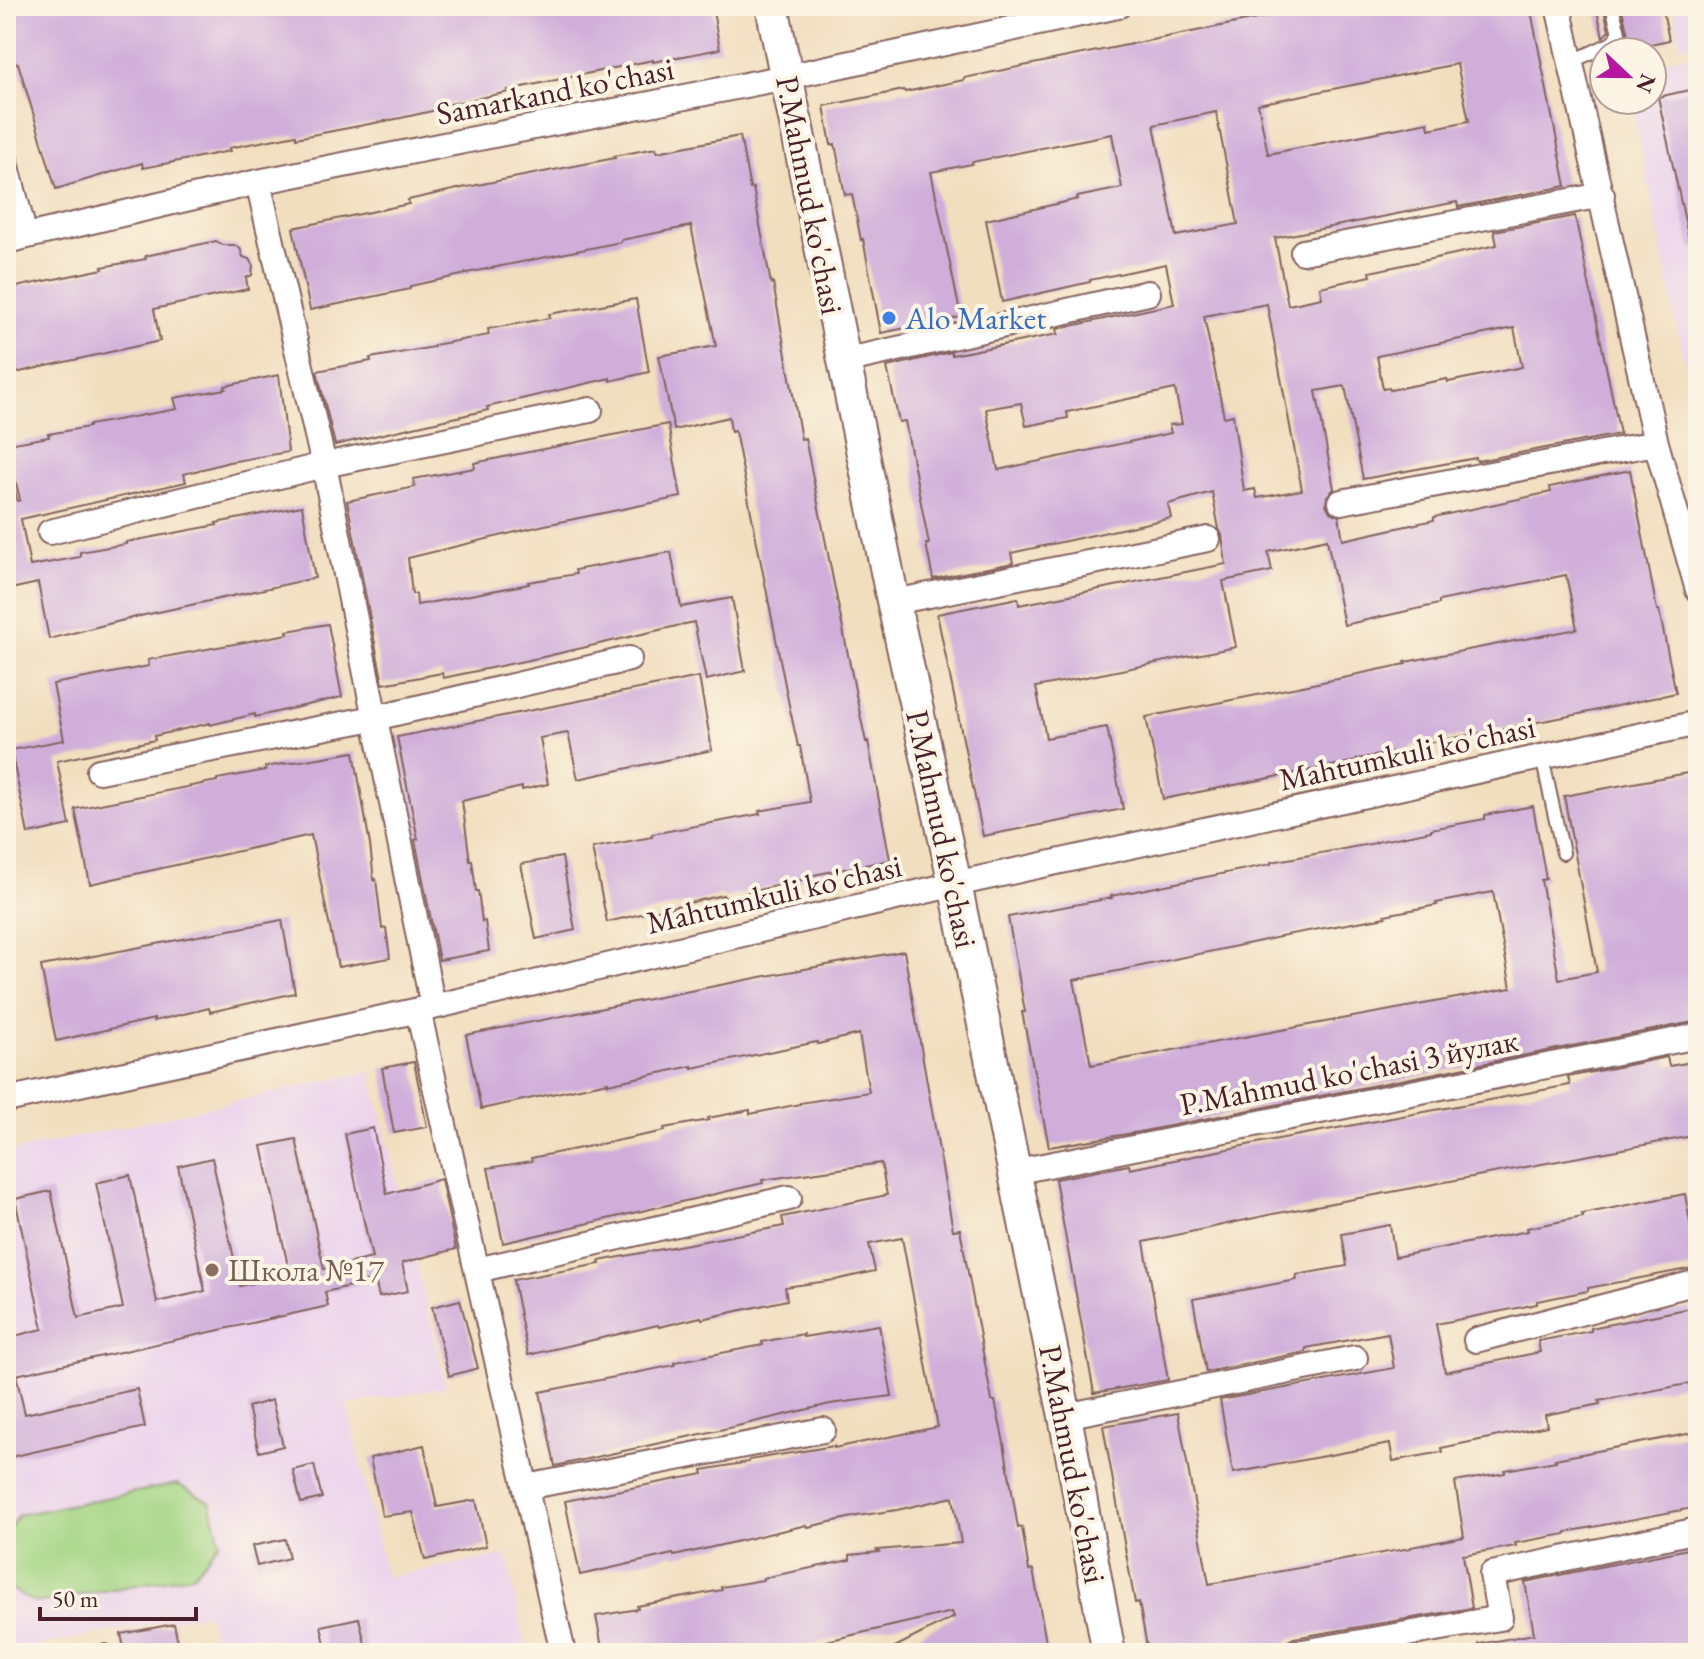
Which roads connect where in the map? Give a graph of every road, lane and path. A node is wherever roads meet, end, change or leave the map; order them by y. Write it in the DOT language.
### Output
graph roads {
  1 [pos="772,6"];
  2 [pos="1118,6"];
  3 [pos="1558,6"];
  4 [pos="1612,6"];
  5 [pos="1571,62"];
  6 [pos="786,77"];
  7 [pos="6,163"];
  8 [pos="258,182"];
  9 [pos="1602,195"];
  10 [pos="16,238"];
  11 [pos="1303,252"];
  12 [pos="1148,293"];
  13 [pos="844,361"];
  14 [pos="590,410"];
  15 [pos="1656,443"];
  16 [pos="324,465"];
  17 [pos="1341,502"];
  18 [pos="50,532"];
  19 [pos="1208,539"];
  20 [pos="1698,590"];
  21 [pos="892,596"];
  22 [pos="629,659"];
  23 [pos="374,718"];
  24 [pos="1698,723"];
  25 [pos="1542,757"];
  26 [pos="99,771"];
  27 [pos="1563,853"];
  28 [pos="955,884"];
  29 [pos="426,1009"];
  30 [pos="1698,1036"];
  31 [pos="6,1100"];
  32 [pos="1013,1172"];
  33 [pos="789,1198"];
  34 [pos="477,1270"];
  35 [pos="1698,1282"];
  36 [pos="1476,1340"];
  37 [pos="1355,1358"];
  38 [pos="1065,1416"];
  39 [pos="823,1430"];
  40 [pos="526,1487"];
  41 [pos="1698,1530"];
  42 [pos="96,1653"];
  43 [pos="106,1653"];
  44 [pos="563,1653"];
  45 [pos="1109,1653"];
  46 [pos="1297,1653"];
  1 -- 6 [label="street, P.Mahmud ko'chasi"];
  2 -- 6 [label="street, Samarkand ko'chasi"];
  3 -- 5 [label="street"];
  4 -- 5 [label="lane"];
  5 -- 9 [label="street"];
  6 -- 8 [label="street, Samarkand ko'chasi"];
  6 -- 13 [label="street, P.Mahmud ko'chasi"];
  7 -- 10 [label="street"];
  8 -- 10 [label="street, Samarkand ko'chasi"];
  8 -- 16 [label="street"];
  9 -- 11 [label="street"];
  9 -- 15 [label="street"];
  12 -- 13 [label="street"];
  13 -- 21 [label="street, P.Mahmud ko'chasi"];
  14 -- 16 [label="street"];
  15 -- 17 [label="street"];
  15 -- 20 [label="street"];
  16 -- 18 [label="street"];
  16 -- 23 [label="street"];
  19 -- 21 [label="street"];
  21 -- 28 [label="street, P.Mahmud ko'chasi"];
  22 -- 23 [label="street"];
  23 -- 26 [label="street"];
  23 -- 29 [label="street"];
  24 -- 25 [label="street, Mahtumkuli ko'chasi"];
  25 -- 27 [label="lane"];
  25 -- 28 [label="street, Mahtumkuli ko'chasi"];
  28 -- 29 [label="street, Mahtumkuli ko'chasi"];
  28 -- 32 [label="street, P.Mahmud ko'chasi"];
  29 -- 31 [label="street, Mahtumkuli ko'chasi"];
  29 -- 34 [label="street"];
  30 -- 32 [label="street, P.Mahmud ko'chasi 3 йулак"];
  32 -- 38 [label="street, P.Mahmud ko'chasi"];
  33 -- 34 [label="street"];
  34 -- 40 [label="street"];
  35 -- 36 [label="street"];
  37 -- 38 [label="street"];
  38 -- 45 [label="street, P.Mahmud ko'chasi"];
  39 -- 40 [label="street"];
  40 -- 44 [label="street"];
  41 -- 46 [label="street"];
  42 -- 43 [label="lane"];
}
